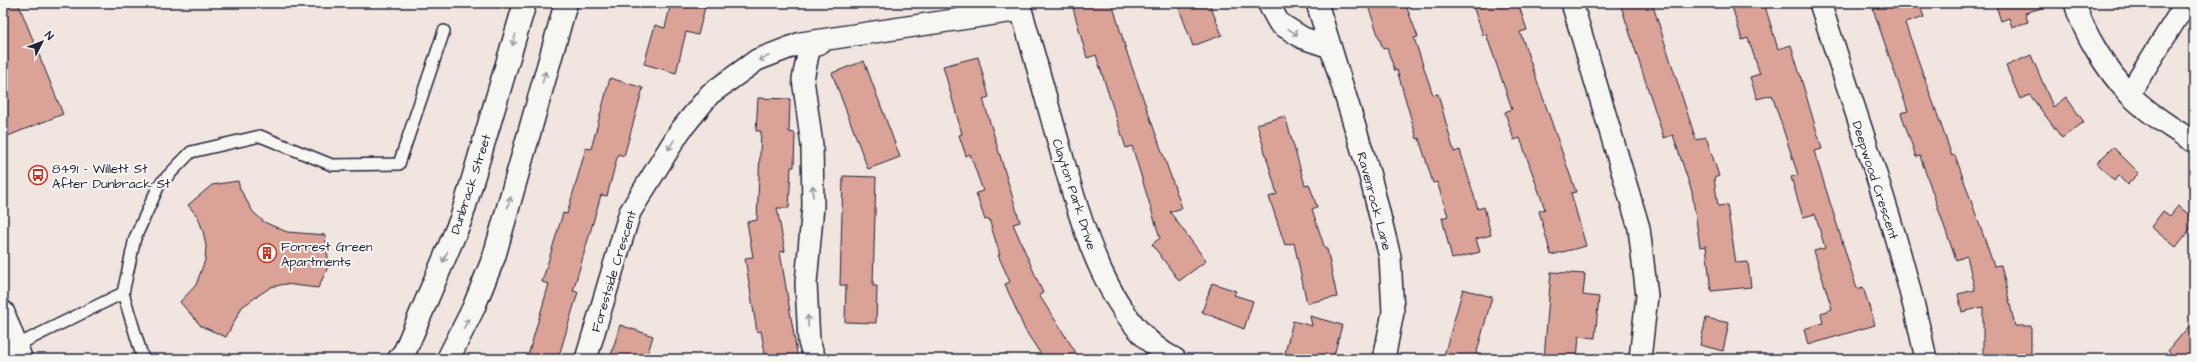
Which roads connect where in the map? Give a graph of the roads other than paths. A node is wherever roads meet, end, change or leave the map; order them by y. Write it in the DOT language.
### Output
graph roads {
  1 [pos="525,3"];
  2 [pos="566,3"];
  3 [pos="1268,3"];
  4 [pos="1317,3"];
  5 [pos="1572,3"];
  6 [pos="1820,3"];
  7 [pos="2075,3"];
  8 [pos="2186,3"];
  9 [pos="1020,6"];
  10 [pos="444,31"];
  11 [pos="824,40"];
  12 [pos="1330,47"];
  13 [pos="2129,94"];
  14 [pos="2194,142"];
  15 [pos="123,293"];
  16 [pos="3,312"];
  17 [pos="13,352"];
  18 [pos="143,359"];
  19 [pos="399,359"];
  20 [pos="448,359"];
  21 [pos="586,359"];
  22 [pos="815,359"];
  23 [pos="1175,359"];
  24 [pos="1384,359"];
  25 [pos="1640,359"];
  26 [pos="1926,359"];
  1 -- 19 [label="main road, Dunbrack Street, one-way"];
  20 -- 2 [label="main road, one-way"];
  3 -- 12 [label="street, one-way"];
  4 -- 12 [label="street, Ravenrock Lane"];
  5 -- 25 [label="street"];
  6 -- 26 [label="street, Deepwood Crescent"];
  7 -- 13 [label="street"];
  8 -- 13 [label="street"];
  9 -- 11 [label="street, Forestside Crescent"];
  9 -- 23 [label="street, Clayton Park Drive"];
  10 -- 15 [label="lane"];
  11 -- 21 [label="street, Forestside Crescent, one-way"];
  22 -- 11 [label="street, Forestside Crescent, one-way"];
  12 -- 24 [label="street, Ravenrock Lane"];
  13 -- 14 [label="street"];
  15 -- 17 [label="lane"];
  15 -- 18 [label="lane"];
  16 -- 17 [label="main road"];
}
